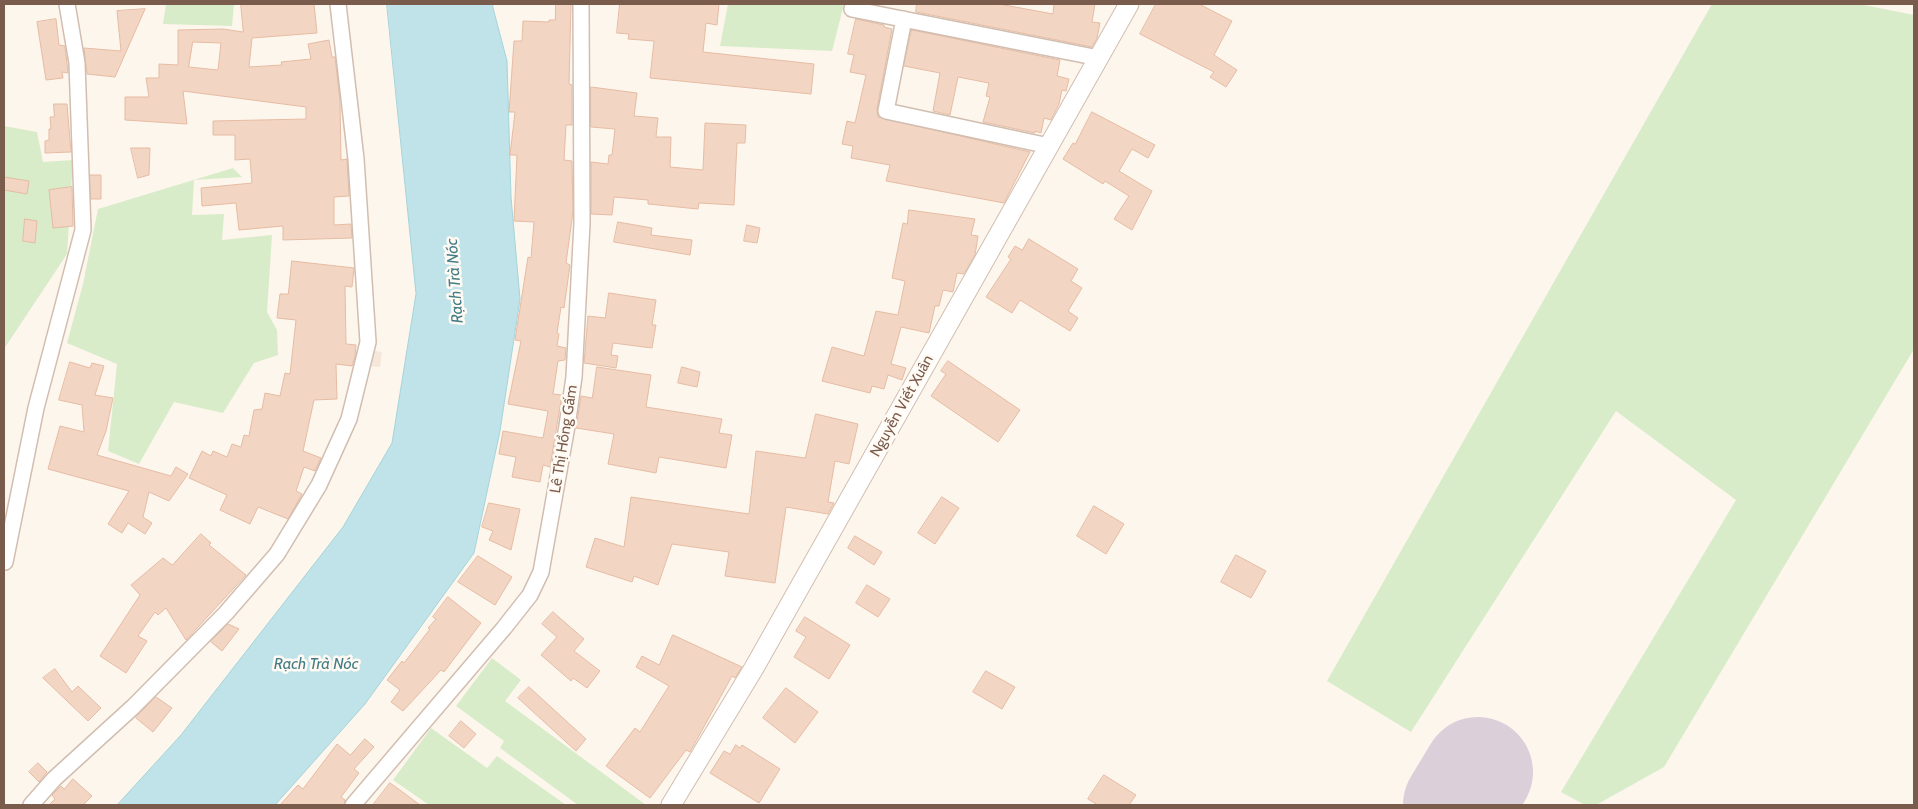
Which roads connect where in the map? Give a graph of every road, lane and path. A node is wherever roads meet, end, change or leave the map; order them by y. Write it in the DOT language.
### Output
graph roads {
  1 [pos="67,4"];
  2 [pos="338,4"];
  3 [pos="581,4"];
  4 [pos="1129,4"];
  5 [pos="852,9"];
  6 [pos="904,19"];
  7 [pos="1099,58"];
  8 [pos="1049,146"];
  9 [pos="4,562"];
  10 [pos="30,805"];
  11 [pos="352,805"];
  12 [pos="671,805"];
  1 -- 9 [label="street"];
  2 -- 10 [label="street"];
  3 -- 11 [label="street, Lê Thị Hồng Gấm"];
  4 -- 7 [label="street, Nguyễn Viết Xuân"];
  5 -- 6 [label="street"];
  6 -- 7 [label="street"];
  6 -- 8 [label="street"];
  7 -- 8 [label="street, Nguyễn Viết Xuân"];
  8 -- 12 [label="street, Nguyễn Viết Xuân"];
}
